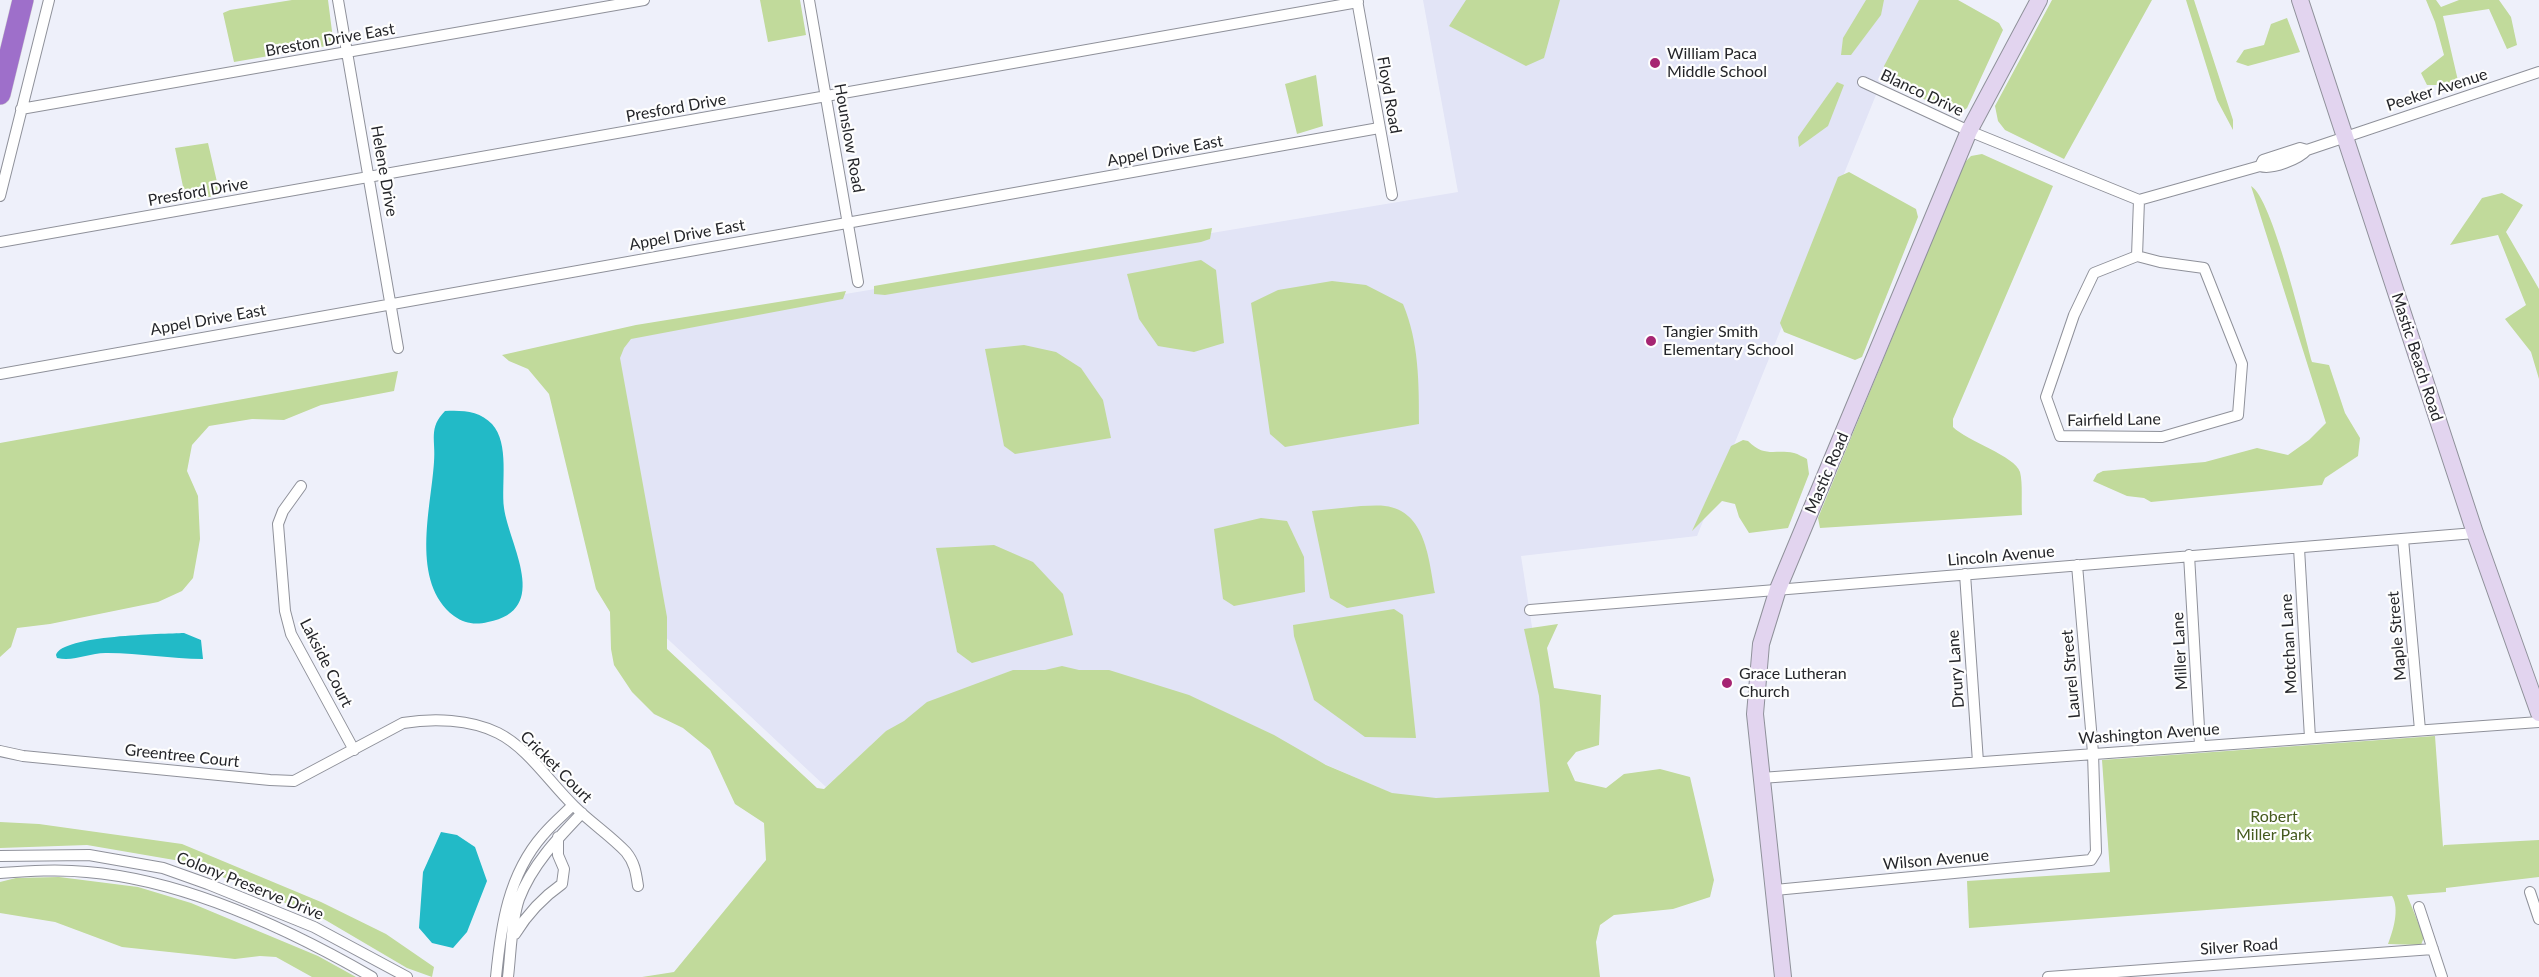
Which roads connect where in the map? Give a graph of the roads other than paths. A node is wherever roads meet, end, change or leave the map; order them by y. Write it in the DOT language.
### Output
graph roads {
  1 [pos="23,0"];
  2 [pos="49,0"];
  3 [pos="338,0"];
  4 [pos="644,0"];
  5 [pos="809,0"];
  6 [pos="2038,0"];
  7 [pos="2300,0"];
  8 [pos="1357,1"];
  9 [pos="348,52"];
  10 [pos="2539,72"];
  11 [pos="1863,82"];
  12 [pos="0,94"];
  13 [pos="827,96"];
  14 [pos="21,109"];
  15 [pos="1379,128"];
  16 [pos="1969,131"];
  17 [pos="2345,137"];
  18 [pos="370,178"];
  19 [pos="1392,195"];
  20 [pos="0,196"];
  21 [pos="2139,200"];
  22 [pos="849,221"];
  23 [pos="0,242"];
  24 [pos="2137,256"];
  25 [pos="858,282"];
  26 [pos="391,303"];
  27 [pos="398,348"];
  28 [pos="0,374"];
  29 [pos="301,486"];
  30 [pos="2475,533"];
  31 [pos="2403,539"];
  32 [pos="2299,548"];
  33 [pos="2189,555"];
  34 [pos="2077,565"];
  35 [pos="1965,574"];
  36 [pos="1778,589"];
  37 [pos="1530,610"];
  38 [pos="2537,703"];
  39 [pos="2539,722"];
  40 [pos="2420,730"];
  41 [pos="2310,738"];
  42 [pos="2200,745"];
  43 [pos="354,750"];
  44 [pos="0,752"];
  45 [pos="2093,753"];
  46 [pos="1978,762"];
  47 [pos="1761,778"];
  48 [pos="577,809"];
  49 [pos="558,837"];
  50 [pos="535,847"];
  51 [pos="2096,852"];
  52 [pos="545,853"];
  53 [pos="558,855"];
  54 [pos="0,856"];
  55 [pos="0,873"];
  56 [pos="638,886"];
  57 [pos="1775,890"];
  58 [pos="2530,892"];
  59 [pos="2419,907"];
  60 [pos="2539,919"];
  61 [pos="513,937"];
  62 [pos="2433,949"];
  63 [pos="2147,973"];
  64 [pos="372,977"];
  65 [pos="407,977"];
  66 [pos="496,977"];
  67 [pos="508,977"];
  68 [pos="1783,977"];
  69 [pos="2048,977"];
  70 [pos="2442,977"];
  1 -- 12 [label="highway"];
  2 -- 14 [label="street"];
  3 -- 9 [label="street, Helene Drive"];
  4 -- 9 [label="street, Breston Drive East"];
  5 -- 13 [label="street, Hounslow Road"];
  6 -- 16 [label="main road, Mastic Road"];
  7 -- 17 [label="main road, Mastic Beach Road"];
  8 -- 13 [label="street, Presford Drive"];
  8 -- 15 [label="street, Floyd Road"];
  9 -- 14 [label="street, Breston Drive East"];
  9 -- 18 [label="street, Helene Drive"];
  10 -- 17 [label="street, Peeker Avenue"];
  11 -- 16 [label="street, Blanco Drive"];
  13 -- 18 [label="street, Presford Drive"];
  13 -- 22 [label="street, Hounslow Road"];
  14 -- 20 [label="street"];
  15 -- 19 [label="street, Floyd Road"];
  15 -- 22 [label="street, Appel Drive East"];
  16 -- 21 [label="street"];
  16 -- 36 [label="main road, Mastic Road"];
  17 -- 21 [label="street"];
  17 -- 30 [label="main road, Mastic Beach Road"];
  18 -- 23 [label="street, Presford Drive"];
  18 -- 26 [label="street, Helene Drive"];
  21 -- 24 [label="street"];
  22 -- 25 [label="street, Hounslow Road"];
  22 -- 26 [label="street, Appel Drive East"];
  24 -- 24 [label="street, Fairfield Lane"];
  26 -- 27 [label="street, Helene Drive"];
  26 -- 28 [label="street, Appel Drive East"];
  29 -- 43 [label="street, Lakside Court"];
  30 -- 31 [label="street, Lincoln Avenue"];
  30 -- 38 [label="main road, Mastic Beach Road"];
  31 -- 32 [label="street, Lincoln Avenue"];
  31 -- 40 [label="street, Maple Street"];
  32 -- 33 [label="street, Lincoln Avenue"];
  32 -- 41 [label="street, Motchan Lane"];
  33 -- 34 [label="street, Lincoln Avenue"];
  33 -- 42 [label="street, Miller Lane"];
  34 -- 35 [label="street, Lincoln Avenue"];
  34 -- 45 [label="street, Laurel Street"];
  35 -- 36 [label="street, Lincoln Avenue"];
  35 -- 46 [label="street, Drury Lane"];
  36 -- 37 [label="street, Lincoln Avenue"];
  36 -- 47 [label="main road, Mastic Road"];
  39 -- 40 [label="street, Washington Avenue"];
  40 -- 41 [label="street, Washington Avenue"];
  41 -- 42 [label="street, Washington Avenue"];
  42 -- 45 [label="street, Washington Avenue"];
  43 -- 44 [label="street, Greentree Court"];
  43 -- 48 [label="street, Cricket Court"];
  45 -- 46 [label="street, Washington Avenue"];
  45 -- 51 [label="street, Laurel Street"];
  46 -- 47 [label="street, Washington Avenue"];
  47 -- 57 [label="main road, Mastic Road"];
  48 -- 49 [label="street"];
  48 -- 50 [label="street"];
  48 -- 56 [label="street, Cricket Court"];
  49 -- 52 [label="street"];
  49 -- 53 [label="street"];
  50 -- 52 [label="street"];
  50 -- 66 [label="street"];
  51 -- 57 [label="street, Wilson Avenue"];
  52 -- 53 [label="street"];
  52 -- 61 [label="street"];
  53 -- 61 [label="street"];
  54 -- 65 [label="street, Colony Preserve Drive"];
  55 -- 64 [label="street, Colony Preserve Drive"];
  57 -- 68 [label="main road, Mastic Road"];
  58 -- 60 [label="street"];
  59 -- 62 [label="street"];
  61 -- 67 [label="street"];
  62 -- 63 [label="street, Silver Road"];
  62 -- 70 [label="street"];
  63 -- 69 [label="street, Silver Road"];
}
